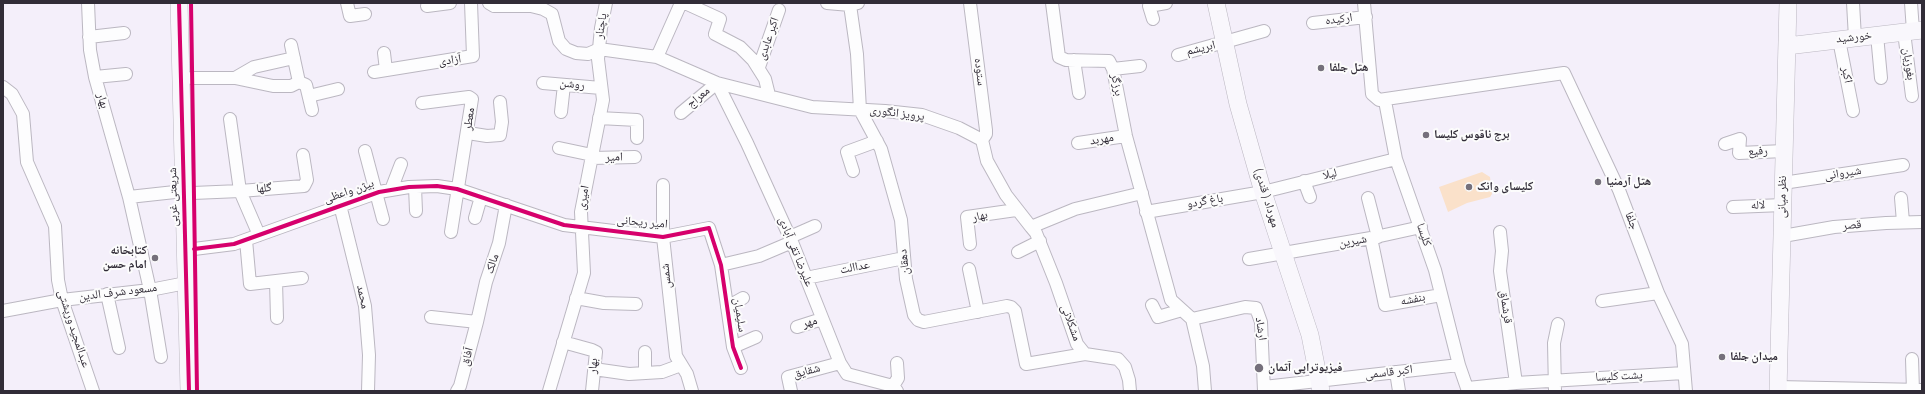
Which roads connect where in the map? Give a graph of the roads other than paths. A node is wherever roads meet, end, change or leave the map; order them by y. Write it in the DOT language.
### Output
graph roads {
  1 [pos="88,3"];
  2 [pos="179,3"];
  3 [pos="191,3"];
  4 [pos="347,3"];
  5 [pos="450,3"];
  6 [pos="471,3"];
  7 [pos="489,3"];
  8 [pos="606,3"];
  9 [pos="681,3"];
  10 [pos="685,3"];
  11 [pos="827,3"];
  12 [pos="970,3"];
  13 [pos="1052,3"];
  14 [pos="1162,3"];
  15 [pos="1216,3"];
  16 [pos="1364,3"];
  17 [pos="1788,3"];
  18 [pos="1852,3"];
  19 [pos="1911,3"];
  20 [pos="854,4"];
  21 [pos="520,5"];
  22 [pos="427,6"];
  23 [pos="779,10"];
  24 [pos="365,14"];
  25 [pos="1366,17"];
  26 [pos="1153,19"];
  27 [pos="1313,23"];
  28 [pos="1264,31"];
  29 [pos="1913,31"];
  30 [pos="124,33"];
  31 [pos="1877,35"];
  32 [pos="89,37"];
  33 [pos="1847,39"];
  34 [pos="1225,43"];
  35 [pos="291,45"];
  36 [pos="1787,46"];
  37 [pos="599,49"];
  38 [pos="384,53"];
  39 [pos="1178,54"];
  40 [pos="657,57"];
  41 [pos="294,58"];
  42 [pos="1074,60"];
  43 [pos="1140,66"];
  44 [pos="759,67"];
  45 [pos="1113,69"];
  46 [pos="386,70"];
  47 [pos="374,72"];
  48 [pos="126,74"];
  49 [pos="95,77"];
  50 [pos="191,78"];
  51 [pos="234,78"];
  52 [pos="1881,78"];
  53 [pos="299,82"];
  54 [pos="543,82"];
  55 [pos="717,82"];
  56 [pos="564,85"];
  57 [pos="3,87"];
  58 [pos="602,88"];
  59 [pos="338,89"];
  60 [pos="1079,93"];
  61 [pos="768,95"];
  62 [pos="309,96"];
  63 [pos="1912,96"];
  64 [pos="1385,101"];
  65 [pos="500,102"];
  66 [pos="422,103"];
  67 [pos="312,110"];
  68 [pos="860,110"];
  69 [pos="1853,111"];
  70 [pos="561,112"];
  71 [pos="681,113"];
  72 [pos="599,118"];
  73 [pos="230,119"];
  74 [pos="468,133"];
  75 [pos="1126,136"];
  76 [pos="637,138"];
  77 [pos="982,140"];
  78 [pos="877,141"];
  79 [pos="1078,143"];
  80 [pos="1725,144"];
  81 [pos="558,148"];
  82 [pos="365,151"];
  83 [pos="1784,151"];
  84 [pos="303,155"];
  85 [pos="592,156"];
  86 [pos="635,157"];
  87 [pos="1396,159"];
  88 [pos="401,164"];
  89 [pos="1903,165"];
  90 [pos="853,171"];
  91 [pos="1304,182"];
  92 [pos="1783,183"];
  93 [pos="663,185"];
  94 [pos="415,187"];
  95 [pos="457,189"];
  96 [pos="391,190"];
  97 [pos="240,191"];
  98 [pos="189,192"];
  99 [pos="1263,192"];
  100 [pos="376,193"];
  101 [pos="1142,193"];
  102 [pos="129,197"];
  103 [pos="481,197"];
  104 [pos="1310,197"];
  105 [pos="1368,198"];
  106 [pos="1901,198"];
  107 [pos="340,205"];
  108 [pos="506,205"];
  109 [pos="1783,206"];
  110 [pos="1733,207"];
  111 [pos="416,210"];
  112 [pos="1016,210"];
  113 [pos="1146,212"];
  114 [pos="475,218"];
  115 [pos="383,219"];
  116 [pos="1904,222"];
  117 [pos="1922,222"];
  118 [pos="815,226"];
  119 [pos="581,227"];
  120 [pos="1031,227"];
  121 [pos="1421,227"];
  122 [pos="451,232"];
  123 [pos="1500,232"];
  124 [pos="258,235"];
  125 [pos="1783,236"];
  126 [pos="664,237"];
  127 [pos="1374,238"];
  128 [pos="791,239"];
  129 [pos="246,240"];
  130 [pos="1040,241"];
  131 [pos="970,244"];
  132 [pos="194,249"];
  133 [pos="1018,252"];
  134 [pos="1284,254"];
  135 [pos="904,258"];
  136 [pos="1249,259"];
  137 [pos="721,265"];
  138 [pos="969,269"];
  139 [pos="302,278"];
  140 [pos="806,278"];
  141 [pos="276,281"];
  142 [pos="186,283"];
  143 [pos="150,290"];
  144 [pos="1658,293"];
  145 [pos="107,294"];
  146 [pos="1441,295"];
  147 [pos="576,298"];
  148 [pos="743,298"];
  149 [pos="62,300"];
  150 [pos="1602,301"];
  151 [pos="636,304"];
  152 [pos="1152,305"];
  153 [pos="727,307"];
  154 [pos="3,311"];
  155 [pos="978,312"];
  156 [pos="1187,314"];
  157 [pos="431,317"];
  158 [pos="277,318"];
  159 [pos="822,319"];
  160 [pos="477,322"];
  161 [pos="1558,324"];
  162 [pos="797,327"];
  163 [pos="756,337"];
  164 [pos="563,342"];
  165 [pos="733,347"];
  166 [pos="119,348"];
  167 [pos="645,352"];
  168 [pos="1085,354"];
  169 [pos="161,357"];
  170 [pos="1912,359"];
  171 [pos="840,363"];
  172 [pos="897,363"];
  173 [pos="681,365"];
  174 [pos="1459,365"];
  175 [pos="741,368"];
  176 [pos="594,369"];
  177 [pos="1396,372"];
  178 [pos="645,373"];
  179 [pos="1684,373"];
  180 [pos="1516,382"];
  181 [pos="1320,386"];
  182 [pos="1555,386"];
  183 [pos="895,388"];
  184 [pos="1264,389"];
  185 [pos="1778,389"];
  186 [pos="1468,390"];
  187 [pos="1916,390"];
  188 [pos="94,391"];
  189 [pos="189,391"];
  190 [pos="196,391"];
  191 [pos="368,391"];
  192 [pos="457,391"];
  193 [pos="549,391"];
  194 [pos="592,391"];
  195 [pos="692,391"];
  196 [pos="791,391"];
  197 [pos="1130,391"];
  198 [pos="1206,391"];
  199 [pos="1399,391"];
  200 [pos="1686,391"];
  1 -- 32 [label="street, بهار"];
  2 -- 98 [label="main road, شریعتی غربی"];
  3 -- 50 [label="main road, شریعتی غربی"];
  4 -- 24 [label="street"];
  5 -- 22 [label="street"];
  6 -- 46 [label="street, آزادی"];
  7 -- 21 [label="street"];
  8 -- 37 [label="street, پاچنار"];
  9 -- 40 [label="street"];
  10 -- 44 [label="street"];
  11 -- 20 [label="street"];
  12 -- 77 [label="street, ستوده"];
  13 -- 42 [label="street, برزگر"];
  14 -- 26 [label="street"];
  15 -- 34 [label="main road, مهرداد ( قندی)"];
  16 -- 25 [label="street"];
  17 -- 36 [label="main road, نظر میانی"];
  18 -- 33 [label="street, اکبر"];
  19 -- 29 [label="street, بغوزیان"];
  20 -- 68 [label="street, دهقان"];
  21 -- 37 [label="street"];
  23 -- 44 [label="street, اکبر عابدی"];
  25 -- 27 [label="street, ارکیده"];
  25 -- 64 [label="street"];
  28 -- 34 [label="street"];
  29 -- 31 [label="main road, خورشید"];
  29 -- 63 [label="street, بغوزیان"];
  30 -- 32 [label="street"];
  31 -- 33 [label="main road, خورشید"];
  31 -- 52 [label="street"];
  32 -- 49 [label="street, بهار"];
  33 -- 36 [label="main road, خورشید"];
  33 -- 69 [label="street, اکبر"];
  34 -- 39 [label="street, ابریشم"];
  34 -- 99 [label="main road, مهرداد ( قندی)"];
  35 -- 41 [label="street"];
  36 -- 83 [label="main road, نظر میانی"];
  37 -- 40 [label="street, پرویز انگوری"];
  37 -- 58 [label="street, امیری"];
  38 -- 46 [label="street"];
  40 -- 55 [label="street, پرویز انگوری"];
  41 -- 51 [label="street"];
  41 -- 53 [label="street"];
  42 -- 45 [label="street, برزگر"];
  42 -- 60 [label="street"];
  43 -- 45 [label="street"];
  44 -- 61 [label="street"];
  45 -- 75 [label="street, برزگر"];
  46 -- 47 [label="street, آزادی"];
  48 -- 49 [label="street"];
  49 -- 102 [label="street, بهار"];
  50 -- 51 [label="street"];
  50 -- 98 [label="main road, شریعتی غربی"];
  51 -- 53 [label="street"];
  53 -- 62 [label="street"];
  54 -- 56 [label="street, روشن"];
  55 -- 61 [label="street, پرویز انگوری"];
  55 -- 71 [label="street, معراج"];
  55 -- 128 [label="street, علیرضا تقی آبادی"];
  56 -- 58 [label="street, روشن"];
  56 -- 70 [label="street"];
  57 -- 149 [label="street, عبدالمجید ورپشتی"];
  58 -- 72 [label="street, امیری"];
  59 -- 62 [label="street"];
  61 -- 68 [label="street, پرویز انگوری"];
  62 -- 67 [label="street"];
  64 -- 87 [label="street, کلیسا"];
  64 -- 144 [label="street, جلفا"];
  65 -- 74 [label="street"];
  66 -- 74 [label="street, معطر"];
  68 -- 77 [label="street, پرویز انگوری"];
  68 -- 78 [label="street, دهقان"];
  72 -- 76 [label="street"];
  72 -- 85 [label="street, امیری"];
  73 -- 97 [label="street"];
  74 -- 95 [label="street, معطر"];
  75 -- 79 [label="street, مهربد"];
  75 -- 101 [label="street, برزگر"];
  77 -- 112 [label="street"];
  78 -- 90 [label="street"];
  78 -- 135 [label="street, دهقان"];
  80 -- 83 [label="street, رفیع"];
  81 -- 85 [label="street, امیر"];
  82 -- 100 [label="street"];
  83 -- 92 [label="main road, نظر میانی"];
  84 -- 97 [label="street, گلها"];
  85 -- 86 [label="street, امیر"];
  85 -- 119 [label="street, امیری"];
  87 -- 91 [label="street, لیلا"];
  87 -- 121 [label="street, کلیسا"];
  88 -- 96 [label="street"];
  89 -- 92 [label="street, شیروانی"];
  91 -- 99 [label="street, لیلا"];
  91 -- 104 [label="street"];
  92 -- 109 [label="main road, نظر میانی"];
  93 -- 126 [label="street, شمس"];
  94 -- 95 [label="street, بیژن واعظی"];
  94 -- 96 [label="street, بیژن واعظی"];
  94 -- 111 [label="street"];
  95 -- 103 [label="street, بیژن واعظی"];
  95 -- 122 [label="street, معطر"];
  96 -- 100 [label="street, بیژن واعظی"];
  97 -- 98 [label="street, گلها"];
  97 -- 124 [label="street"];
  98 -- 102 [label="street"];
  98 -- 132 [label="main road, شریعتی غربی"];
  98 -- 142 [label="main road, شریعتی غربی"];
  99 -- 113 [label="street, باغ گردو"];
  99 -- 134 [label="main road, مهرداد ( قندی)"];
  100 -- 107 [label="street, بیژن واعظی"];
  100 -- 115 [label="street"];
  101 -- 113 [label="street, برزگر"];
  101 -- 120 [label="street"];
  102 -- 143 [label="street, بهار"];
  103 -- 108 [label="street, بیژن واعظی"];
  103 -- 114 [label="street"];
  105 -- 127 [label="street"];
  106 -- 116 [label="street"];
  107 -- 124 [label="street, بیژن واعظی"];
  107 -- 191 [label="street, محمد"];
  108 -- 119 [label="street, بیژن واعظی"];
  108 -- 160 [label="street, مالک"];
  109 -- 110 [label="street, لاله"];
  109 -- 125 [label="main road, نظر میانی"];
  112 -- 120 [label="street"];
  112 -- 131 [label="street, بهار"];
  113 -- 156 [label="street"];
  116 -- 117 [label="street, قصر"];
  116 -- 125 [label="street, قصر"];
  118 -- 128 [label="street"];
  119 -- 126 [label="street, امیر ریحانی"];
  119 -- 147 [label="street, امیری"];
  120 -- 130 [label="street, مشکلانی"];
  121 -- 127 [label="street, شیرین"];
  121 -- 146 [label="street, کلیسا"];
  123 -- 180 [label="street, قرشماق"];
  124 -- 129 [label="street, بیژن واعظی"];
  125 -- 185 [label="main road, نظر میانی"];
  126 -- 137 [label="street, امیر ریحانی"];
  126 -- 173 [label="street, شمس"];
  127 -- 134 [label="street, شیرین"];
  127 -- 146 [label="street, بنفشه"];
  128 -- 137 [label="street"];
  128 -- 140 [label="street, علیرضا تقی آبادی"];
  129 -- 132 [label="street, بیژن واعظی"];
  129 -- 141 [label="street"];
  130 -- 133 [label="street"];
  130 -- 168 [label="street, مشکلانی"];
  132 -- 190 [label="main road, شریعتی غربی"];
  134 -- 136 [label="street, شیرین"];
  134 -- 181 [label="main road, مهرداد ( قندی)"];
  135 -- 140 [label="street, عداالت"];
  135 -- 155 [label="street, دهقان"];
  137 -- 153 [label="street, سلیمیان"];
  138 -- 155 [label="street"];
  139 -- 141 [label="street"];
  140 -- 159 [label="street, علیرضا تقی آبادی"];
  141 -- 158 [label="street"];
  142 -- 143 [label="street, مسعود شرف الدین"];
  142 -- 189 [label="main road, شریعتی غربی"];
  143 -- 145 [label="street, مسعود شرف الدین"];
  143 -- 169 [label="street, بهار"];
  144 -- 150 [label="street"];
  144 -- 179 [label="street, جلفا"];
  145 -- 149 [label="street, مسعود شرف الدین"];
  145 -- 166 [label="street"];
  146 -- 174 [label="street, کلیسا"];
  147 -- 151 [label="street"];
  147 -- 164 [label="street, امیری"];
  148 -- 153 [label="street"];
  149 -- 154 [label="street, مسعود شرف الدین"];
  149 -- 188 [label="street, عبدالمجید ورپشتی"];
  152 -- 156 [label="street"];
  153 -- 165 [label="street, سلیمیان"];
  155 -- 168 [label="street, دهقان"];
  156 -- 184 [label="street, ارشاد"];
  156 -- 198 [label="street"];
  157 -- 160 [label="street"];
  159 -- 162 [label="street, مهر"];
  159 -- 171 [label="street, علیرضا تقی آبادی"];
  160 -- 192 [label="street, آفاق"];
  161 -- 182 [label="street"];
  163 -- 165 [label="street"];
  164 -- 176 [label="street, بهار"];
  164 -- 193 [label="street, امیری"];
  165 -- 175 [label="street, سلیمیان"];
  167 -- 178 [label="street"];
  168 -- 197 [label="street, مشکلانی"];
  170 -- 187 [label="street"];
  171 -- 183 [label="street, علیرضا تقی آبادی"];
  171 -- 196 [label="street, شقایق"];
  172 -- 183 [label="street"];
  173 -- 178 [label="street"];
  173 -- 195 [label="street, شمس"];
  174 -- 177 [label="street, اکبر قاسمی"];
  174 -- 186 [label="street, کلیسا"];
  176 -- 178 [label="street"];
  176 -- 194 [label="street, بهار"];
  177 -- 181 [label="street, اکبر قاسمی"];
  177 -- 199 [label="street"];
  179 -- 182 [label="street, پشت کلیسا"];
  179 -- 200 [label="street, جلفا"];
  180 -- 182 [label="street, کلیسا"];
  180 -- 186 [label="street, کلیسا"];
  181 -- 184 [label="street, اکبر قاسمی"];
  185 -- 187 [label="street"];
}
